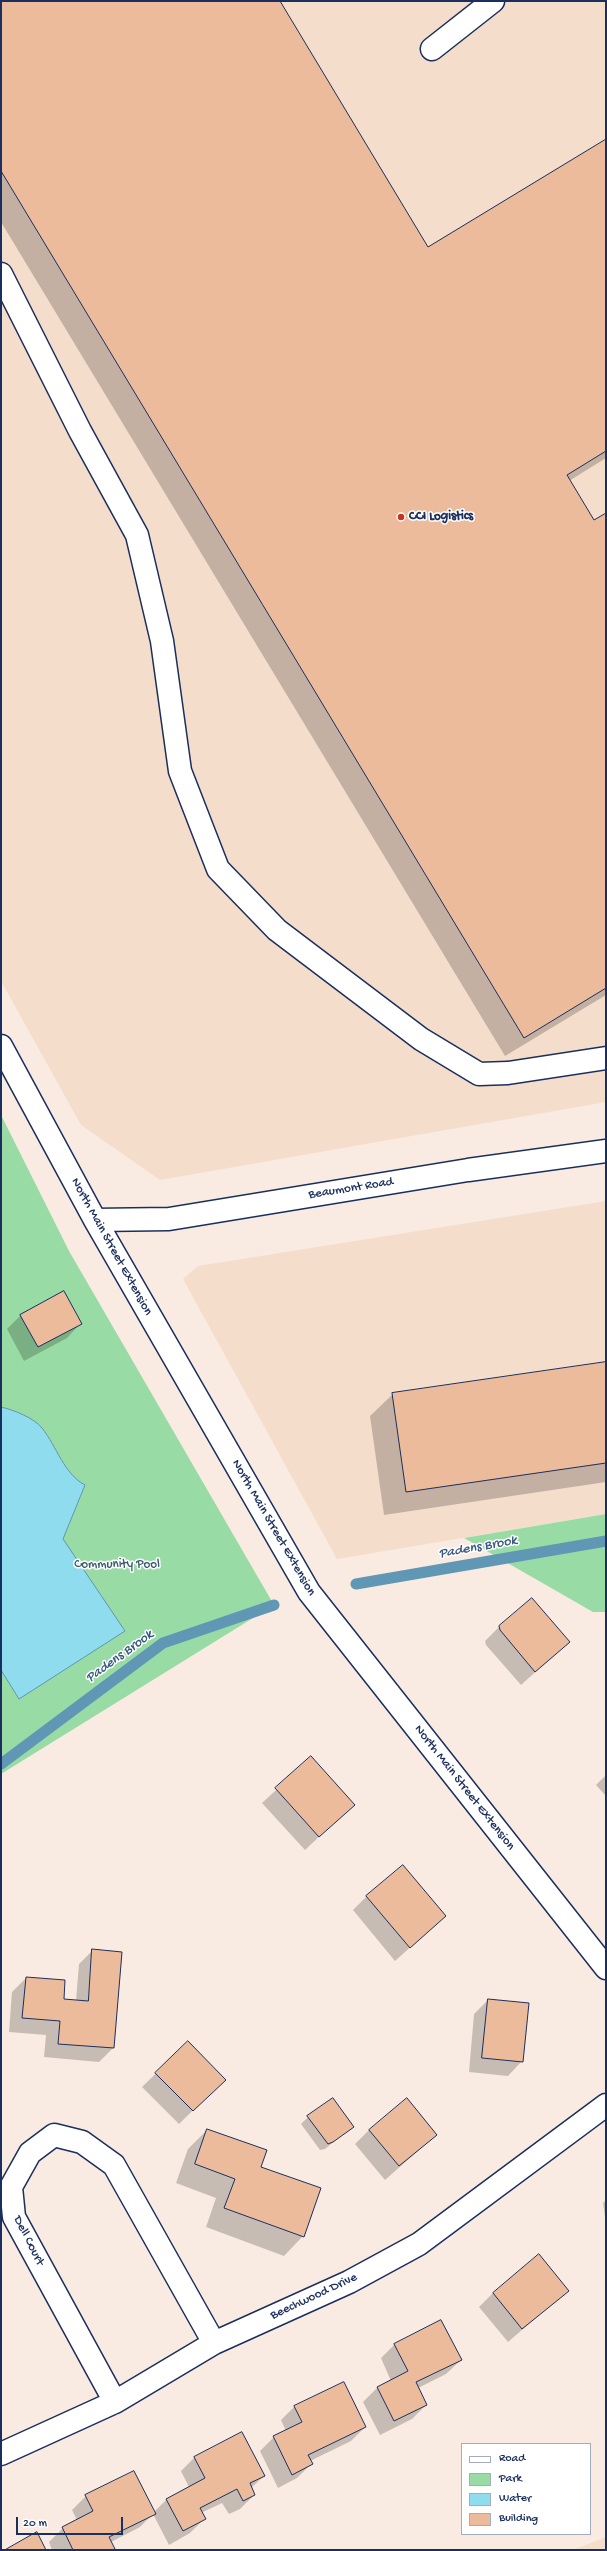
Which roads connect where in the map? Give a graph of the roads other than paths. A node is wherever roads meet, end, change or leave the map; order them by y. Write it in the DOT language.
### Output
graph roads {
  1 [pos="493,1"];
  2 [pos="432,50"];
  3 [pos="1,274"];
  4 [pos="1,1046"];
  5 [pos="606,1058"];
  6 [pos="606,1150"];
  7 [pos="95,1220"];
  8 [pos="606,1968"];
  9 [pos="606,2105"];
  10 [pos="214,2343"];
  11 [pos="115,2402"];
  12 [pos="1,2454"];
  1 -- 2 [label="street"];
  3 -- 5 [label="street"];
  4 -- 7 [label="street, North Main Street Extension"];
  6 -- 7 [label="street, Beaumont Road"];
  7 -- 8 [label="street, North Main Street Extension"];
  9 -- 10 [label="street, Beechwood Drive"];
  10 -- 11 [label="street, Beechwood Drive"];
  10 -- 11 [label="street, Dell Court"];
  11 -- 12 [label="street, Beechwood Drive"];
}
